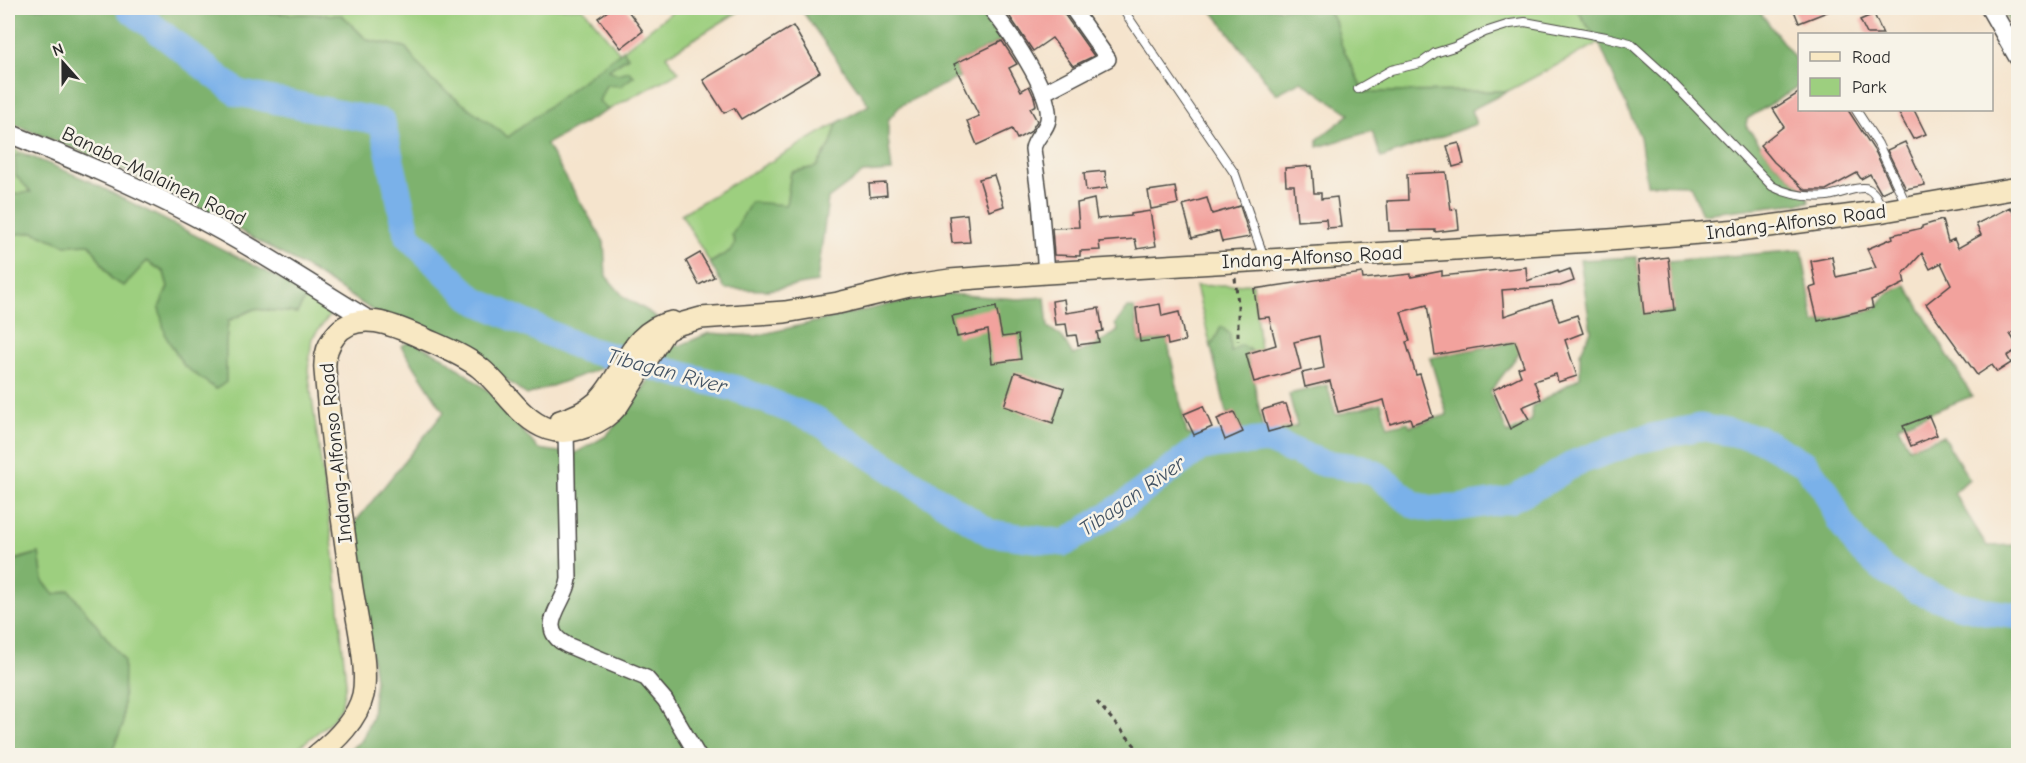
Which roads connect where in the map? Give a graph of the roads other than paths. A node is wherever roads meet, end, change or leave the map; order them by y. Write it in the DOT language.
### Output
graph roads {
  1 [pos="990,8"];
  2 [pos="1072,8"];
  3 [pos="1122,8"];
  4 [pos="1989,8"];
  5 [pos="2019,57"];
  6 [pos="1358,89"];
  7 [pos="1043,93"];
  8 [pos="1857,111"];
  9 [pos="8,133"];
  10 [pos="2019,188"];
  11 [pos="1908,208"];
  12 [pos="1884,211"];
  13 [pos="1265,260"];
  14 [pos="1046,273"];
  15 [pos="370,321"];
  16 [pos="614,395"];
  17 [pos="533,421"];
  18 [pos="566,431"];
  19 [pos="316,756"];
  20 [pos="698,756"];
  1 -- 7 [label="street"];
  2 -- 7 [label="street"];
  3 -- 13 [label="lane"];
  4 -- 5 [label="street"];
  6 -- 12 [label="lane"];
  7 -- 14 [label="street"];
  8 -- 11 [label="lane"];
  9 -- 15 [label="street, Banaba-Malainen Road"];
  10 -- 11 [label="main road, Indang-Alfonso Road"];
  11 -- 12 [label="main road, Indang-Alfonso Road"];
  12 -- 13 [label="main road, Indang-Alfonso Road"];
  13 -- 14 [label="main road, Indang-Alfonso Road"];
  14 -- 16 [label="main road, Indang-Alfonso Road"];
  15 -- 17 [label="main road"];
  15 -- 19 [label="main road, Indang-Alfonso Road"];
  16 -- 17 [label="main road, Indang-Alfonso Road"];
  16 -- 18 [label="main road, Indang-Alfonso Road"];
  17 -- 18 [label="main road"];
  18 -- 20 [label="street"];
}
